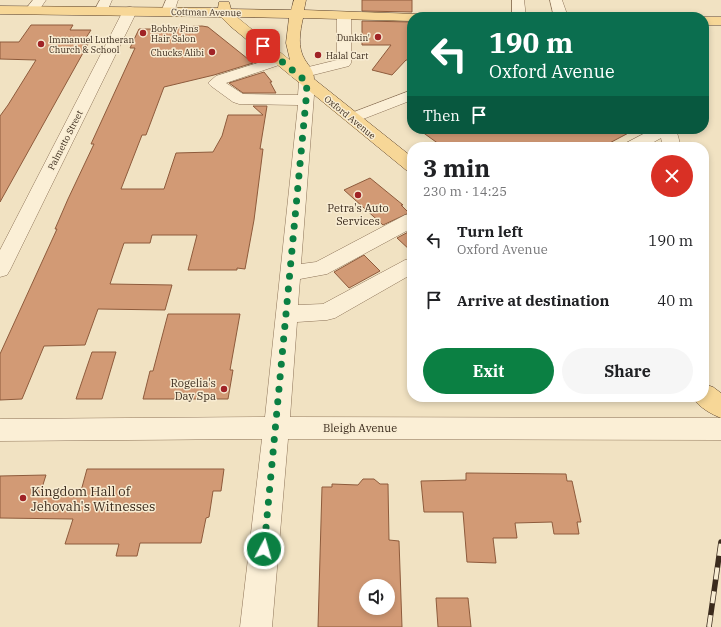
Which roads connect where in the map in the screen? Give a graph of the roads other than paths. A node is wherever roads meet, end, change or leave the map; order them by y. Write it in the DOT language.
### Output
graph roads {
  1 [pos="300,0"];
  2 [pos="518,0"];
  3 [pos="556,0"];
  4 [pos="36,5"];
  5 [pos="103,5"];
  6 [pos="164,6"];
  7 [pos="224,6"];
  8 [pos="129,7"];
  9 [pos="0,10"];
  10 [pos="518,12"];
  11 [pos="560,12"];
  12 [pos="297,14"];
  13 [pos="344,16"];
  14 [pos="407,17"];
  15 [pos="709,21"];
  16 [pos="721,21"];
  17 [pos="280,60"];
  18 [pos="304,82"];
  19 [pos="407,96"];
  20 [pos="352,118"];
  21 [pos="657,134"];
  22 [pos="641,142"];
  23 [pos="407,162"];
  24 [pos="407,223"];
  25 [pos="407,267"];
  26 [pos="0,270"];
  27 [pos="290,273"];
  28 [pos="287,314"];
  29 [pos="276,428"];
  30 [pos="713,429"];
  31 [pos="0,430"];
  32 [pos="256,627"];
  1 -- 12 [label="main road"];
  2 -- 10 [label="street"];
  3 -- 11 [label="street"];
  4 -- 5 [label="main road, Cottman Avenue"];
  4 -- 9 [label="main road, Cottman Avenue"];
  5 -- 8 [label="main road, Cottman Avenue"];
  6 -- 7 [label="main road, Cottman Avenue"];
  6 -- 8 [label="main road, Cottman Avenue"];
  7 -- 12 [label="main road, Cottman Avenue"];
  7 -- 17 [label="main road, Oxford Avenue"];
  8 -- 26 [label="street, Palmetto Street"];
  12 -- 13 [label="main road, Cottman Avenue"];
  12 -- 18 [label="main road"];
  13 -- 14 [label="main road, Cottman Avenue"];
  13 -- 18 [label="street"];
  15 -- 16 [label="main road"];
  17 -- 18 [label="main road, Oxford Avenue"];
  17 -- 18 [label="street"];
  18 -- 20 [label="main road, Oxford Avenue"];
  18 -- 27 [label="street"];
  19 -- 20 [label="street"];
  20 -- 23 [label="main road, Oxford Avenue"];
  21 -- 22 [label="street"];
  24 -- 27 [label="street"];
  25 -- 28 [label="street"];
  27 -- 28 [label="street"];
  28 -- 29 [label="street"];
  29 -- 30 [label="street, Bleigh Avenue"];
  29 -- 31 [label="street, Bleigh Avenue"];
  29 -- 32 [label="street"];
}
